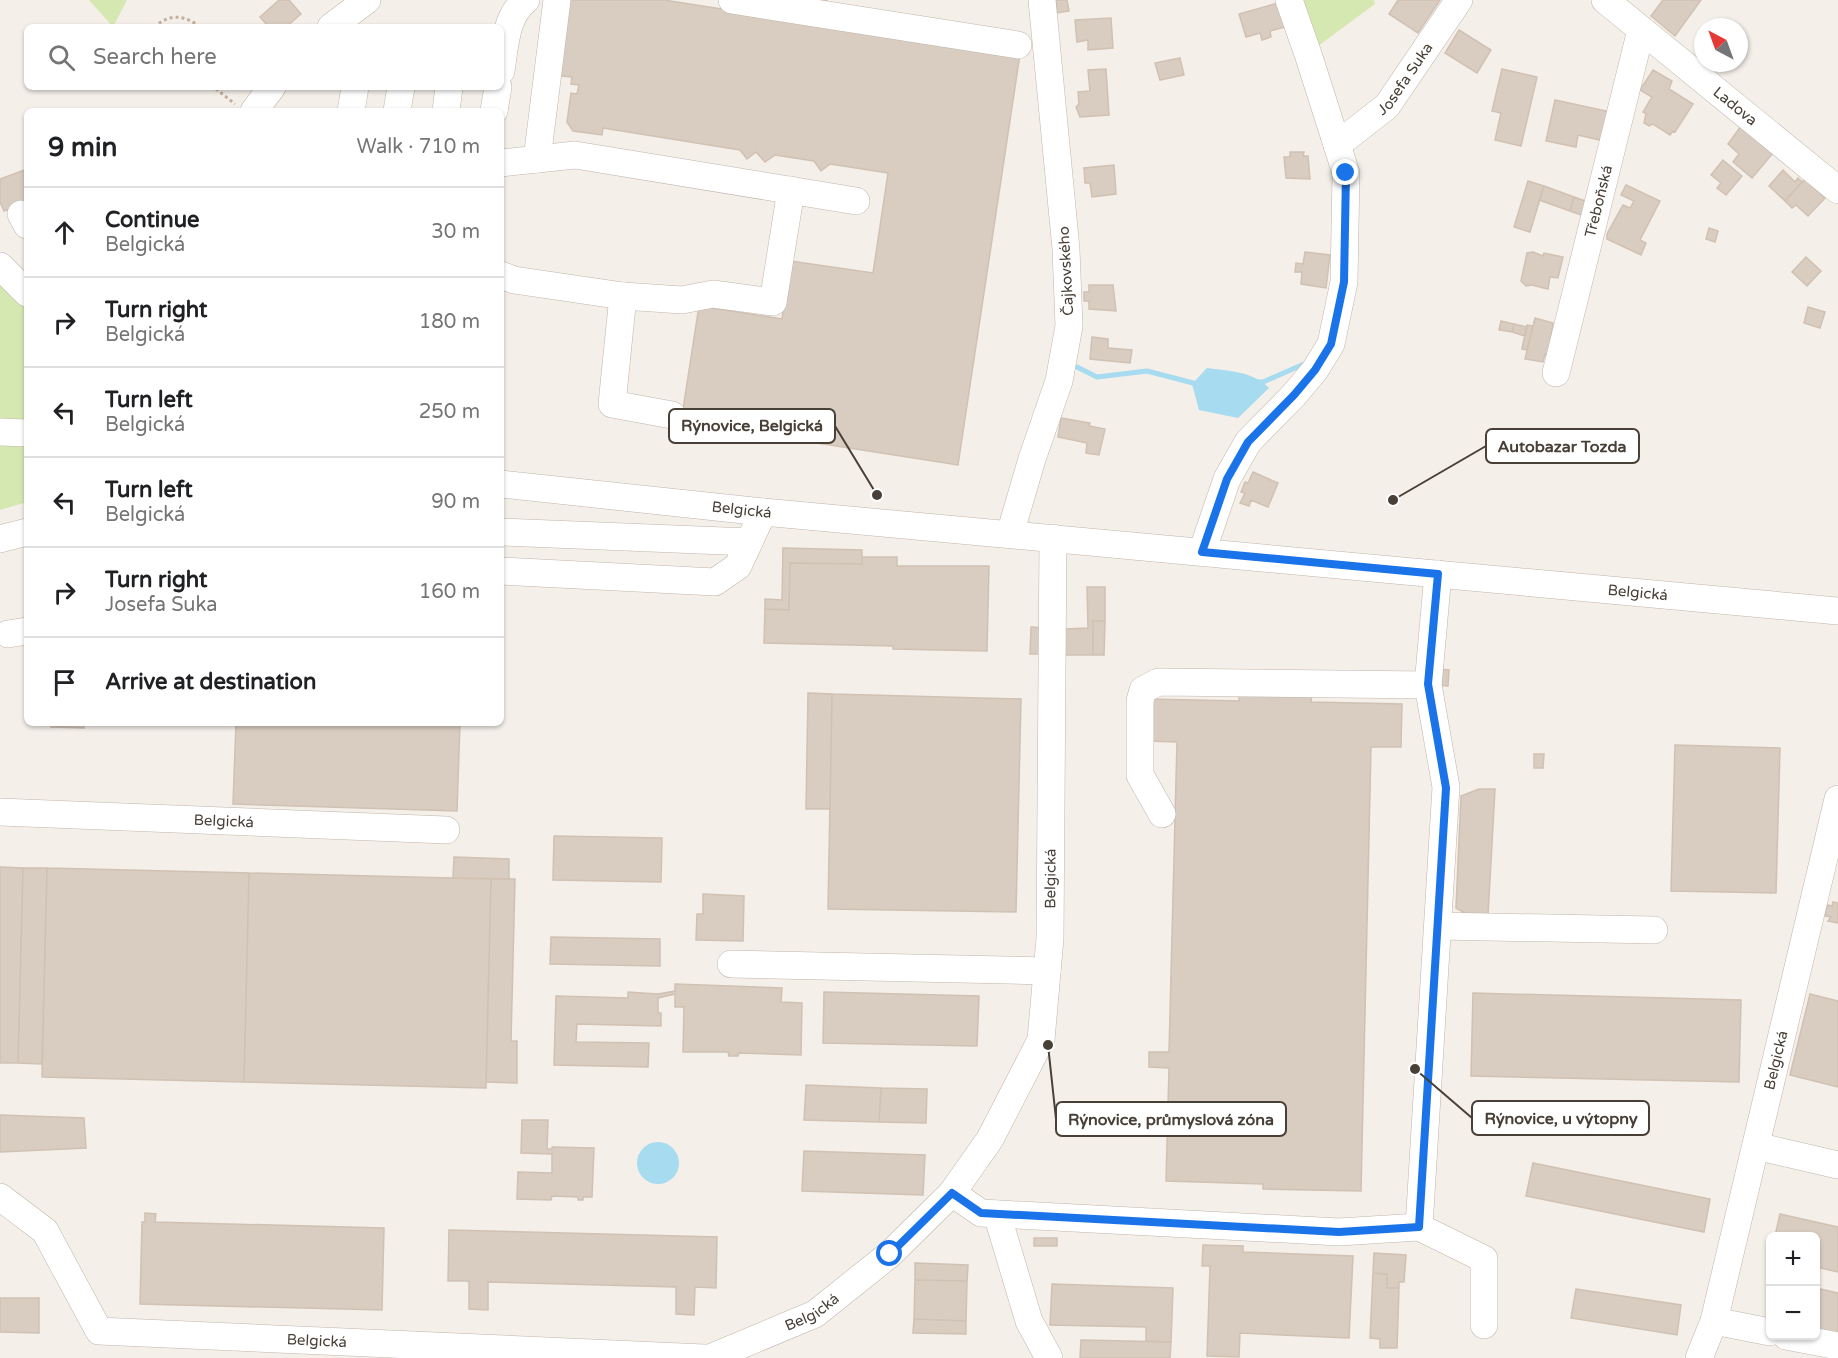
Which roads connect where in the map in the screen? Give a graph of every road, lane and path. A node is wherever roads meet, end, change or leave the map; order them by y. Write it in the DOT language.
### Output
graph roads {
  1 [pos="367,0"];
  2 [pos="526,0"];
  3 [pos="557,0"];
  4 [pos="732,0"];
  5 [pos="1042,0"];
  6 [pos="1289,0"];
  7 [pos="1459,0"];
  8 [pos="1605,0"];
  9 [pos="840,8"];
  10 [pos="158,24"];
  11 [pos="196,24"];
  12 [pos="335,24"];
  13 [pos="1641,30"];
  14 [pos="1018,45"];
  15 [pos="504,54"];
  16 [pos="219,90"];
  17 [pos="268,90"];
  18 [pos="354,90"];
  19 [pos="400,90"];
  20 [pos="449,90"];
  21 [pos="498,90"];
  22 [pos="245,108"];
  23 [pos="352,108"];
  24 [pos="398,108"];
  25 [pos="446,108"];
  26 [pos="494,108"];
  27 [pos="1337,145"];
  28 [pos="537,159"];
  29 [pos="504,162"];
  30 [pos="790,190"];
  31 [pos="1838,190"];
  32 [pos="856,201"];
  33 [pos="0,266"];
  34 [pos="504,276"];
  35 [pos="24,290"];
  36 [pos="623,296"];
  37 [pos="1556,373"];
  38 [pos="672,415"];
  39 [pos="0,432"];
  40 [pos="24,433"];
  41 [pos="504,484"];
  42 [pos="763,512"];
  43 [pos="504,532"];
  44 [pos="24,533"];
  45 [pos="1010,534"];
  46 [pos="1053,538"];
  47 [pos="0,539"];
  48 [pos="749,542"];
  49 [pos="1202,552"];
  50 [pos="504,571"];
  51 [pos="1438,574"];
  52 [pos="1838,611"];
  53 [pos="1428,684"];
  54 [pos="1838,799"];
  55 [pos="0,812"];
  56 [pos="1162,814"];
  57 [pos="446,830"];
  58 [pos="1438,926"];
  59 [pos="1654,930"];
  60 [pos="731,963"];
  61 [pos="1047,971"];
  62 [pos="1756,1146"];
  63 [pos="1838,1165"];
  64 [pos="952,1193"];
  65 [pos="0,1197"];
  66 [pos="996,1214"];
  67 [pos="1419,1227"];
  68 [pos="1714,1321"];
  69 [pos="1484,1324"];
  70 [pos="1766,1331"];
  71 [pos="1810,1340"];
  72 [pos="1838,1346"];
  73 [pos="704,1358"];
  74 [pos="710,1358"];
  75 [pos="1049,1358"];
  76 [pos="1699,1358"];
  1 -- 12 [label="street"];
  2 -- 15 [label="street"];
  3 -- 28 [label="street"];
  4 -- 9 [label="street"];
  5 -- 45 [label="street, Čajkovského"];
  6 -- 27 [label="street"];
  7 -- 27 [label="street, Josefa Suka"];
  8 -- 13 [label="street, Ladova"];
  9 -- 14 [label="street"];
  10 -- 11 [label="path"];
  13 -- 31 [label="street, Ladova"];
  13 -- 37 [label="street, Třeboňská"];
  16 -- 22 [label="path"];
  17 -- 22 [label="street"];
  18 -- 23 [label="street"];
  19 -- 24 [label="street"];
  20 -- 25 [label="street"];
  21 -- 26 [label="street"];
  27 -- 49 [label="street"];
  28 -- 29 [label="street"];
  28 -- 30 [label="street"];
  30 -- 32 [label="street"];
  30 -- 36 [label="street"];
  33 -- 35 [label="street"];
  34 -- 36 [label="street"];
  36 -- 38 [label="street"];
  39 -- 40 [label="street"];
  41 -- 42 [label="street, Belgická"];
  42 -- 45 [label="street, Belgická"];
  42 -- 48 [label="street"];
  43 -- 48 [label="street"];
  44 -- 47 [label="street"];
  45 -- 46 [label="street, Belgická"];
  46 -- 49 [label="street, Belgická"];
  46 -- 61 [label="street, Belgická"];
  48 -- 50 [label="street"];
  49 -- 51 [label="street, Belgická"];
  51 -- 52 [label="street, Belgická"];
  51 -- 53 [label="street"];
  53 -- 56 [label="street"];
  53 -- 58 [label="street"];
  54 -- 62 [label="street, Belgická"];
  55 -- 57 [label="street, Belgická"];
  58 -- 59 [label="street"];
  58 -- 67 [label="street"];
  60 -- 61 [label="street"];
  61 -- 64 [label="street, Belgická"];
  62 -- 63 [label="street"];
  62 -- 68 [label="street, Belgická"];
  64 -- 66 [label="street"];
  64 -- 74 [label="street, Belgická"];
  65 -- 73 [label="street, Belgická"];
  66 -- 67 [label="street"];
  66 -- 75 [label="street"];
  67 -- 69 [label="street"];
  68 -- 70 [label="street"];
  68 -- 76 [label="street, Belgická"];
  71 -- 72 [label="street"];
}
